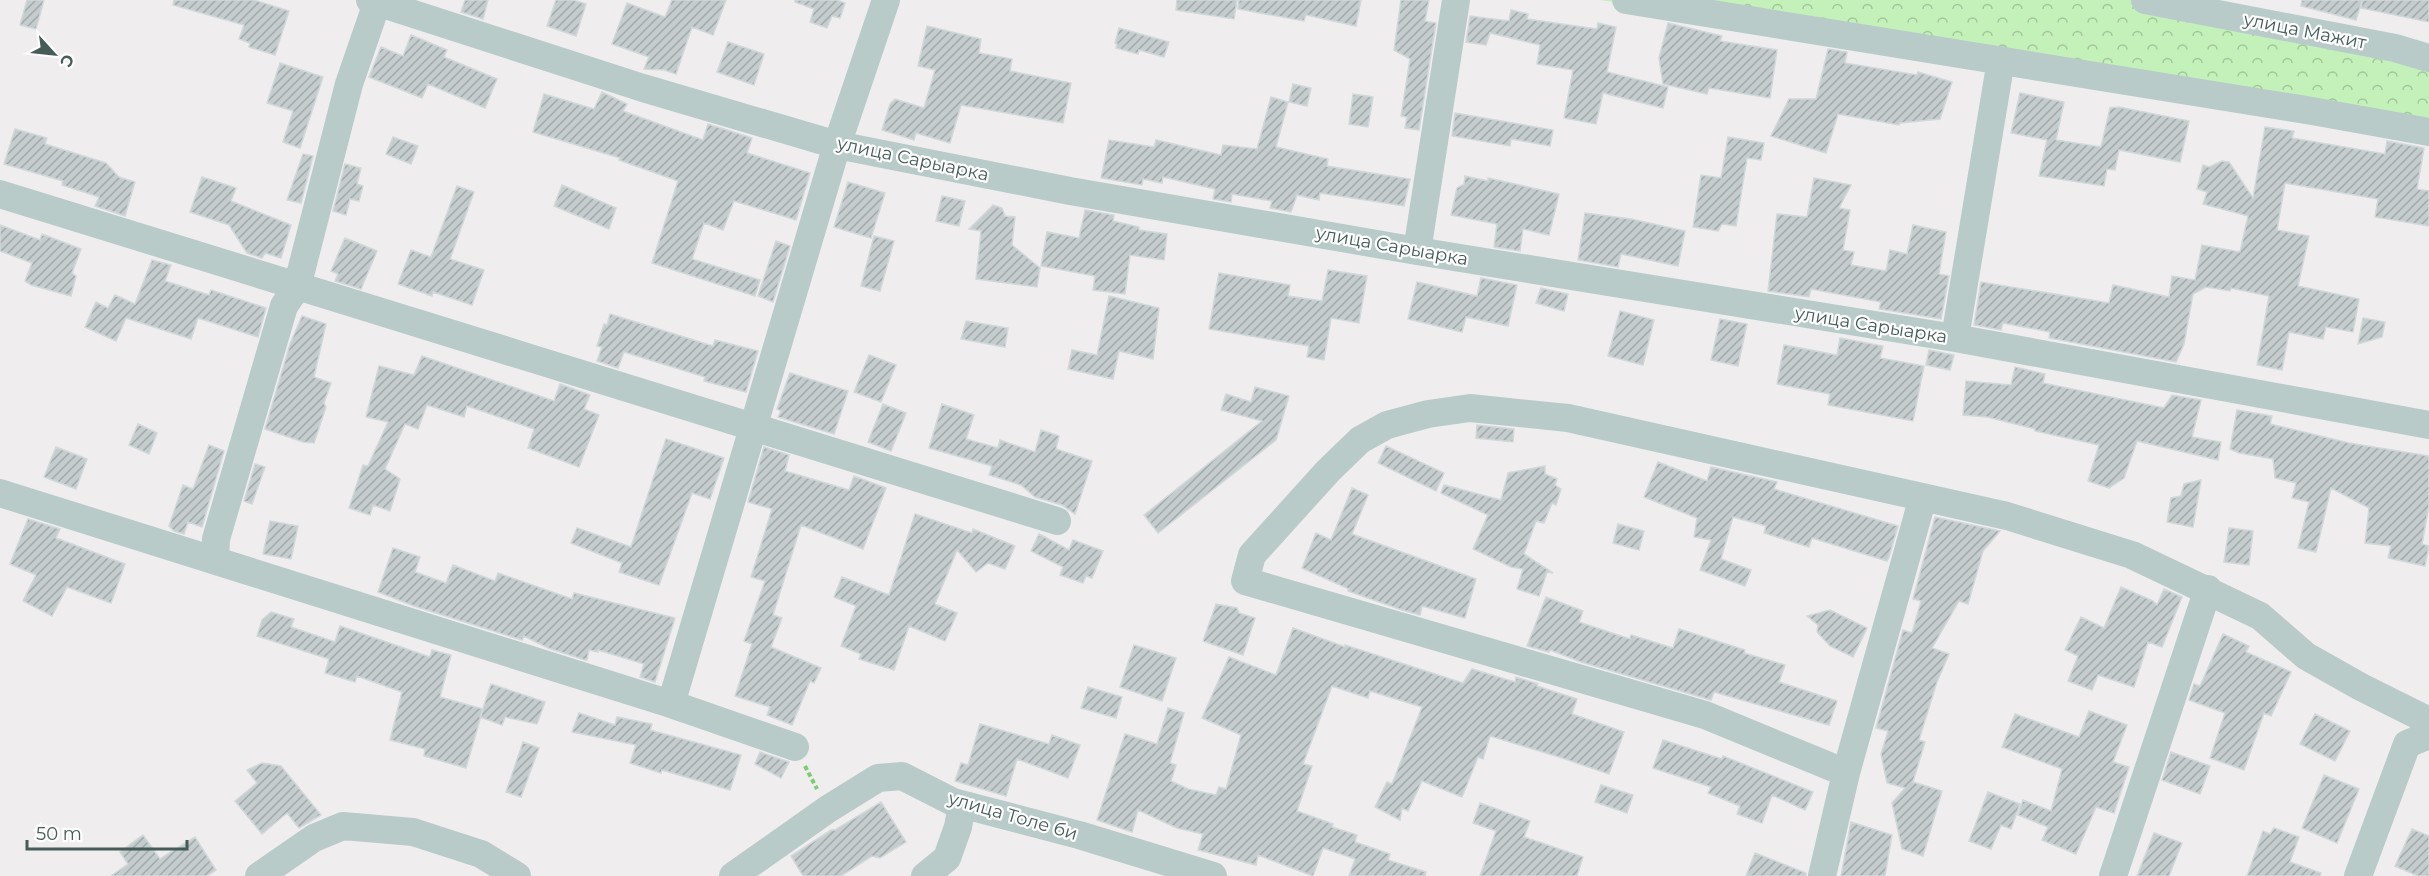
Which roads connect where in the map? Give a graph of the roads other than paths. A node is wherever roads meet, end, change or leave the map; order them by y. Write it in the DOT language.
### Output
graph roads {
  1 [pos="886,0"];
  2 [pos="1456,0"];
  3 [pos="1626,0"];
  4 [pos="2145,0"];
  5 [pos="375,1"];
  6 [pos="2429,58"];
  7 [pos="2001,60"];
  8 [pos="2429,132"];
  9 [pos="837,145"];
  10 [pos="0,194"];
  11 [pos="1417,251"];
  12 [pos="297,287"];
  13 [pos="1955,338"];
  14 [pos="2429,425"];
  15 [pos="755,426"];
  16 [pos="0,493"];
  17 [pos="1923,497"];
  18 [pos="1057,521"];
  19 [pos="215,560"];
  20 [pos="2208,589"];
  21 [pos="671,704"];
  22 [pos="2429,721"];
  23 [pos="2429,735"];
  24 [pos="795,747"];
  25 [pos="1845,773"];
  26 [pos="962,805"];
  27 [pos="259,876"];
  28 [pos="517,876"];
  29 [pos="733,876"];
  30 [pos="925,876"];
  31 [pos="1213,876"];
  32 [pos="1822,876"];
  33 [pos="2113,876"];
  34 [pos="2358,876"];
  1 -- 9 [label="street"];
  2 -- 11 [label="street"];
  3 -- 7 [label="street"];
  4 -- 6 [label="street, улица Мажит"];
  5 -- 9 [label="street, улица Сарыарка"];
  5 -- 12 [label="street"];
  7 -- 8 [label="street"];
  7 -- 13 [label="street"];
  9 -- 11 [label="street, улица Сарыарка"];
  9 -- 15 [label="street"];
  10 -- 12 [label="street"];
  11 -- 13 [label="street, улица Сарыарка"];
  12 -- 15 [label="street"];
  12 -- 19 [label="street"];
  13 -- 14 [label="street, улица Сарыарка"];
  15 -- 18 [label="street"];
  15 -- 21 [label="street"];
  16 -- 19 [label="street"];
  17 -- 20 [label="street"];
  17 -- 25 [label="street"];
  17 -- 25 [label="street"];
  19 -- 21 [label="street"];
  20 -- 22 [label="street"];
  20 -- 33 [label="street"];
  21 -- 24 [label="street"];
  23 -- 34 [label="street"];
  25 -- 32 [label="street"];
  26 -- 29 [label="street, улица Толе би"];
  26 -- 30 [label="street"];
  26 -- 31 [label="street, улица Толе би"];
  27 -- 28 [label="street"];
}
